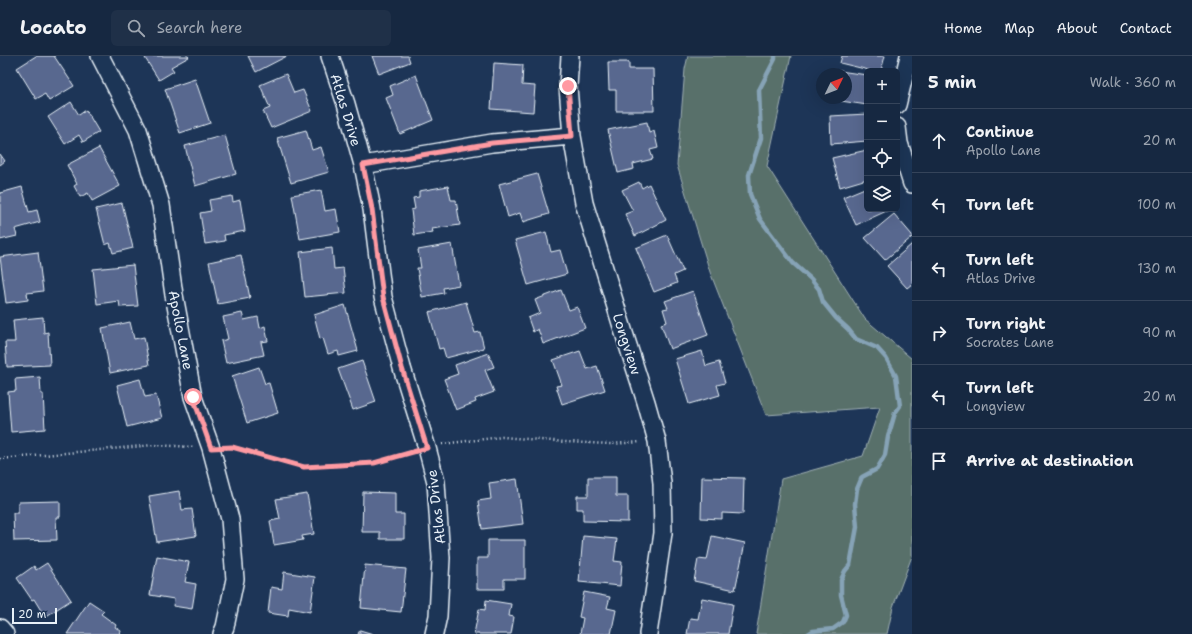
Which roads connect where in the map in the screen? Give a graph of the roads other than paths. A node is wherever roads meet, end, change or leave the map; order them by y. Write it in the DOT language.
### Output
graph roads {
  1 [pos="100,56"];
  2 [pos="330,56"];
  3 [pos="570,56"];
  4 [pos="909,56"];
  5 [pos="897,104"];
  6 [pos="572,136"];
  7 [pos="899,140"];
  8 [pos="363,165"];
  9 [pos="912,184"];
  10 [pos="0,628"];
  11 [pos="5,634"];
  12 [pos="222,634"];
  13 [pos="434,634"];
  14 [pos="648,634"];
  1 -- 12 [label="street, Apollo Lane"];
  2 -- 8 [label="street, Atlas Drive"];
  3 -- 6 [label="street, Longview"];
  4 -- 5 [label="street"];
  6 -- 8 [label="street"];
  6 -- 14 [label="street, Longview"];
  7 -- 9 [label="street"];
  8 -- 13 [label="street, Atlas Drive"];
  10 -- 11 [label="street"];
}
